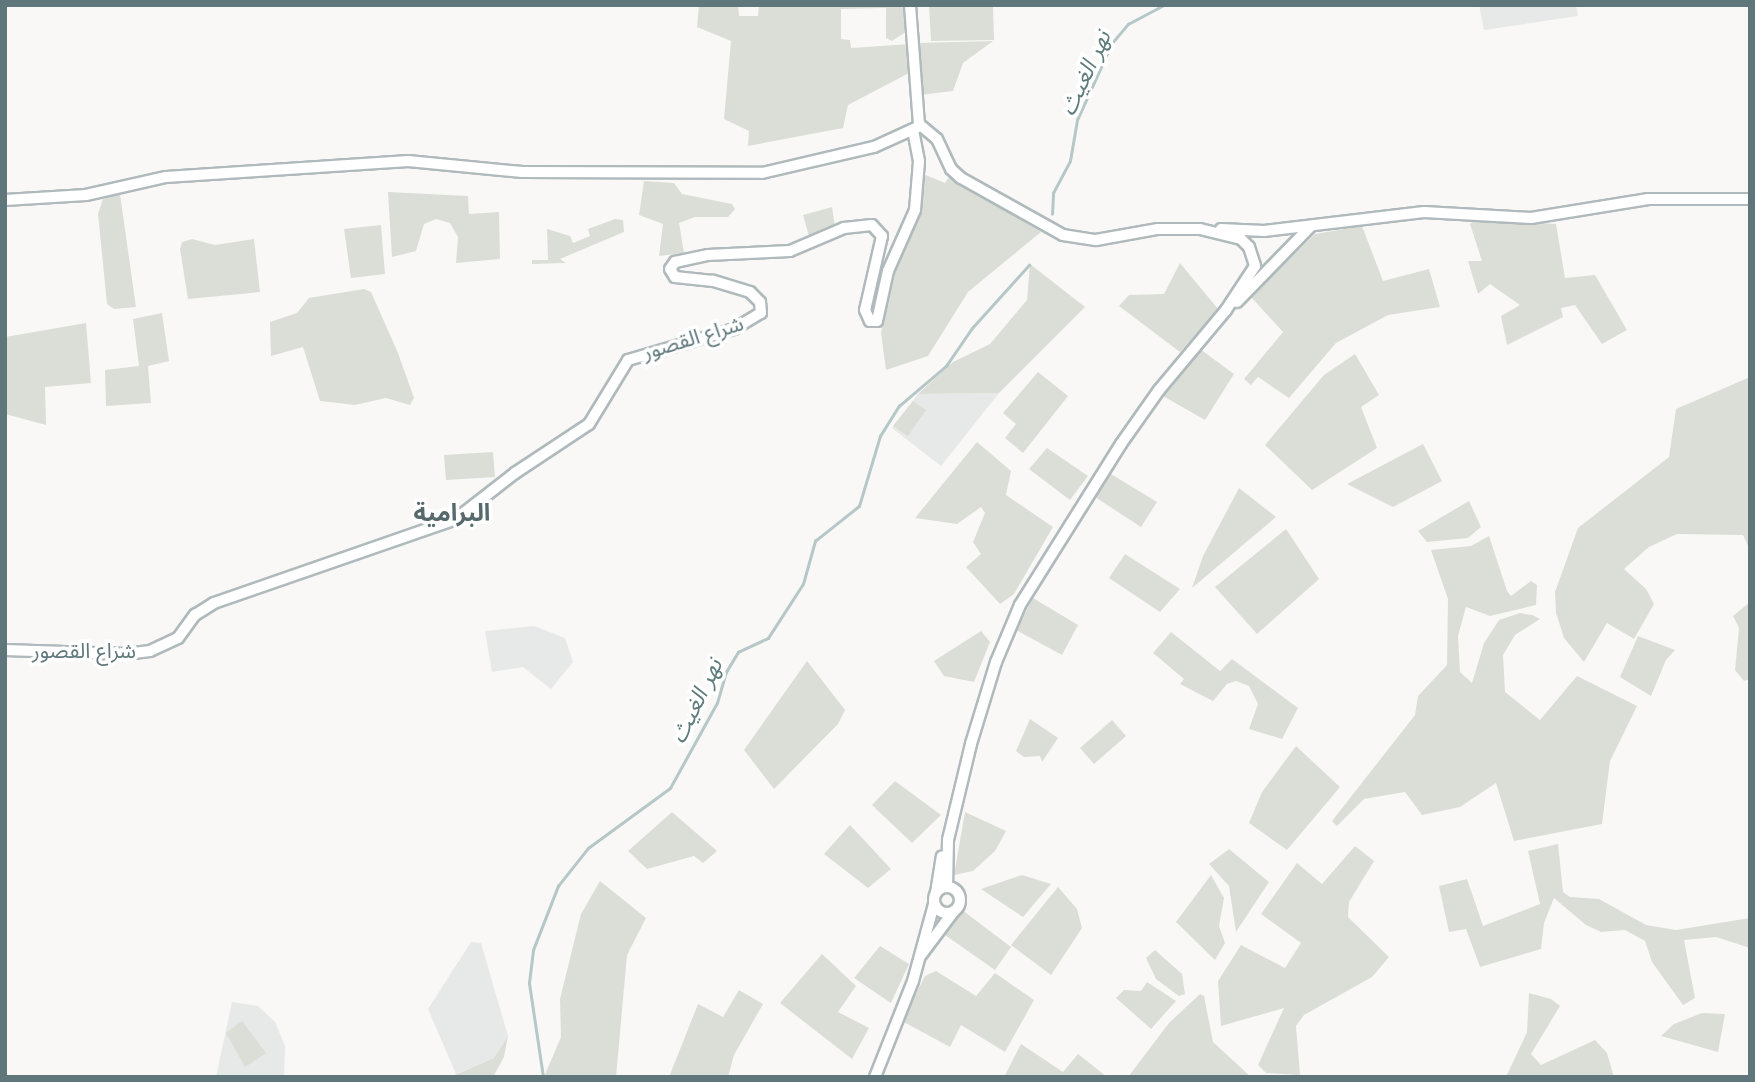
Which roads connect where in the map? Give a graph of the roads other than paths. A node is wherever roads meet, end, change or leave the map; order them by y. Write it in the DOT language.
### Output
graph roads {
  1 [pos="910,5"];
  2 [pos="916,127"];
  3 [pos="1750,199"];
  4 [pos="5,200"];
  5 [pos="1312,225"];
  6 [pos="1207,228"];
  7 [pos="1285,229"];
  8 [pos="1264,231"];
  9 [pos="1241,239"];
  10 [pos="1289,247"];
  11 [pos="1252,253"];
  12 [pos="1255,266"];
  13 [pos="1269,272"];
  14 [pos="1226,310"];
  15 [pos="5,650"];
  16 [pos="948,840"];
  17 [pos="947,887"];
  18 [pos="935,899"];
  19 [pos="954,911"];
  20 [pos="921,955"];
  21 [pos="875,1077"];
  1 -- 2 [label="street"];
  2 -- 4 [label="street"];
  2 -- 6 [label="street"];
  2 -- 15 [label="street, شراع القصور"];
  3 -- 5 [label="street"];
  5 -- 7 [label="street"];
  5 -- 10 [label="street"];
  6 -- 8 [label="street"];
  6 -- 9 [label="street"];
  7 -- 8 [label="street"];
  7 -- 10 [label="street"];
  8 -- 9 [label="street"];
  8 -- 11 [label="street"];
  9 -- 11 [label="street"];
  10 -- 13 [label="street"];
  11 -- 12 [label="street"];
  12 -- 13 [label="street"];
  12 -- 14 [label="street"];
  13 -- 14 [label="street"];
  14 -- 16 [label="street"];
  16 -- 17 [label="street"];
  16 -- 18 [label="street"];
  17 -- 18 [label="street"];
  17 -- 19 [label="street"];
  18 -- 19 [label="street"];
  18 -- 20 [label="street"];
  19 -- 20 [label="street"];
  20 -- 21 [label="street"];
}
